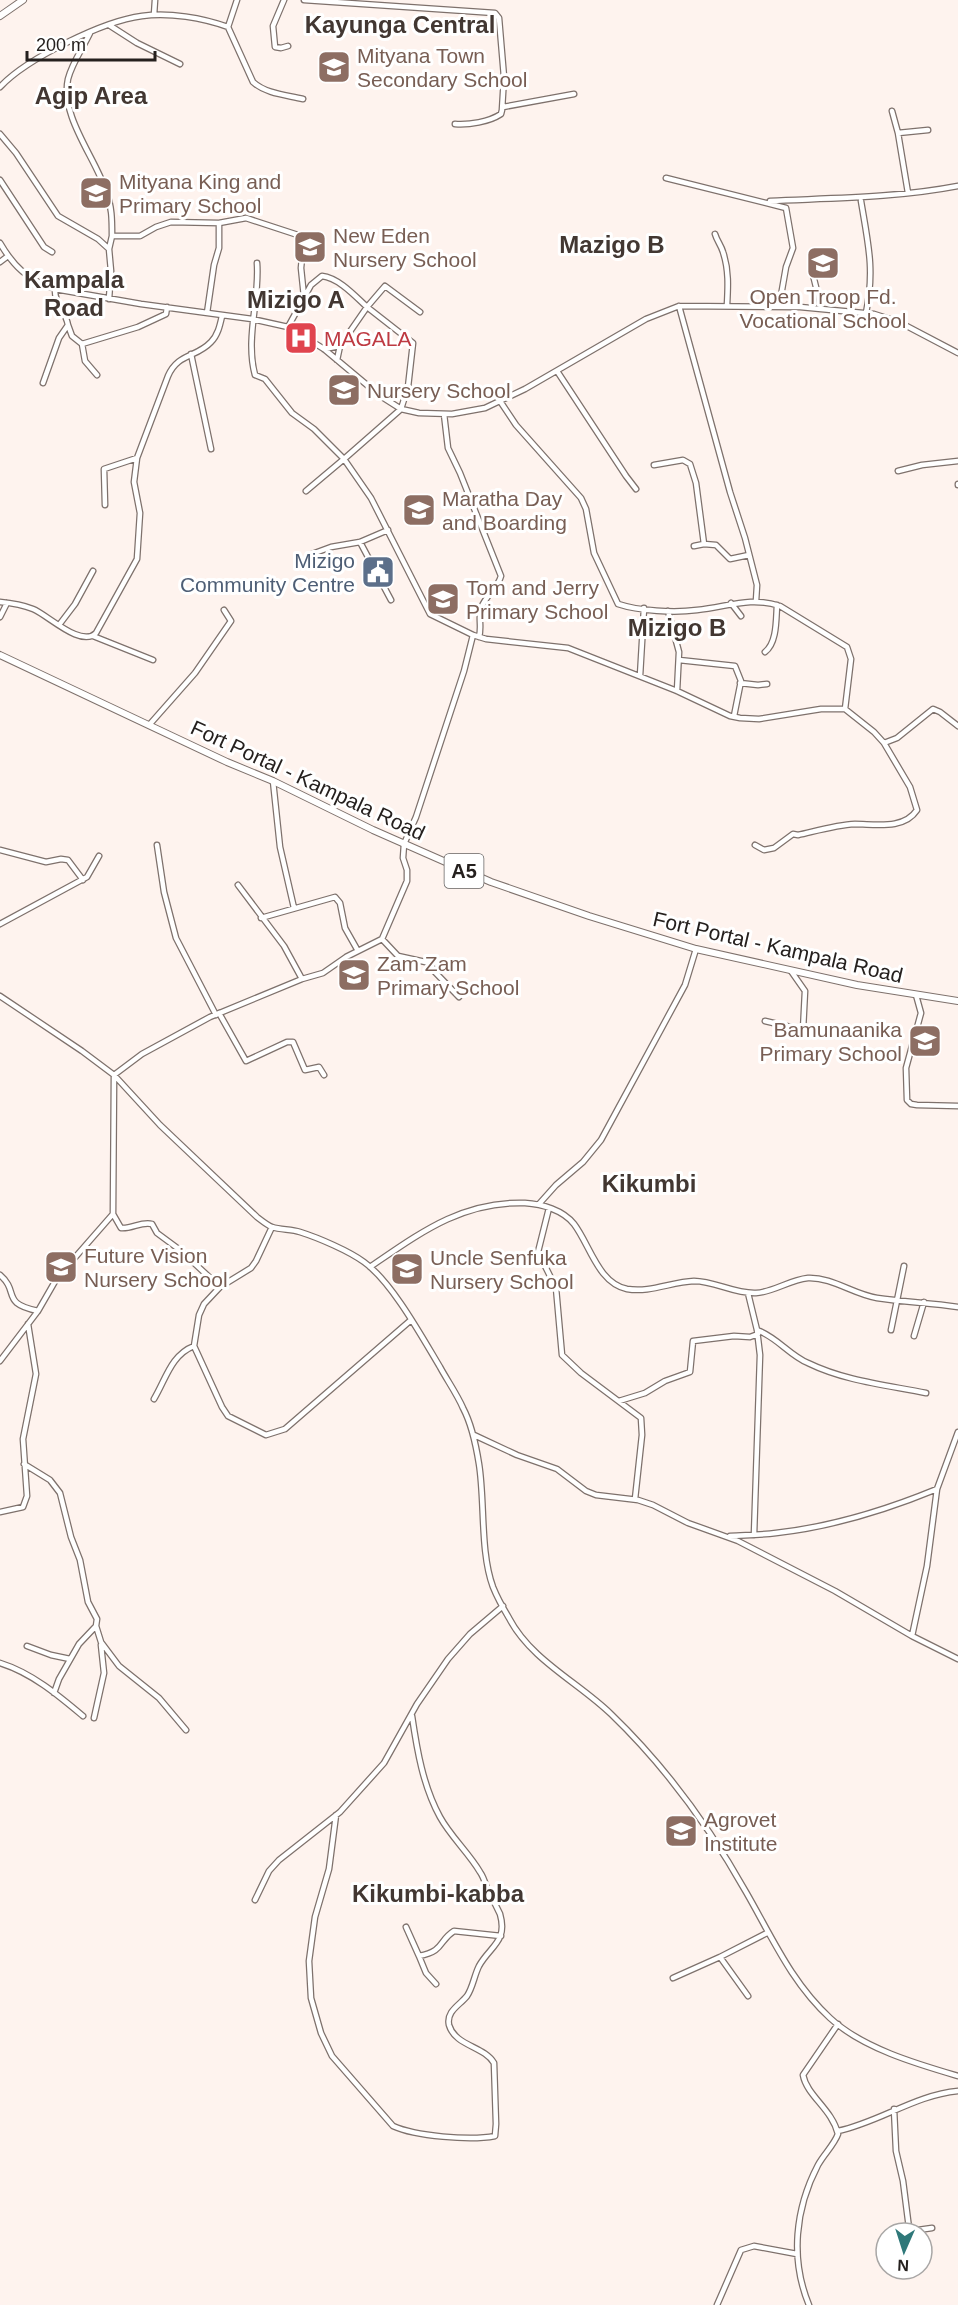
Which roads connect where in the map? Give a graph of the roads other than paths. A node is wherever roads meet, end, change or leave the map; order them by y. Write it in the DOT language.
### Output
graph roads {
  1 [pos="23,0"];
  2 [pos="155,0"];
  3 [pos="237,0"];
  4 [pos="284,0"];
  5 [pos="304,0"];
  6 [pos="154,15"];
  7 [pos="0,16"];
  8 [pos="109,25"];
  9 [pos="228,27"];
  10 [pos="90,33"];
  11 [pos="288,46"];
  12 [pos="180,63"];
  13 [pos="0,87"];
  14 [pos="574,94"];
  15 [pos="303,99"];
  16 [pos="503,107"];
  17 [pos="892,111"];
  18 [pos="455,124"];
  19 [pos="928,130"];
  20 [pos="898,133"];
  21 [pos="0,134"];
  22 [pos="666,178"];
  23 [pos="0,180"];
  24 [pos="958,186"];
  25 [pos="908,194"];
  26 [pos="764,201"];
  27 [pos="861,201"];
  28 [pos="219,223"];
  29 [pos="715,234"];
  30 [pos="112,236"];
  31 [pos="0,243"];
  32 [pos="109,249"];
  33 [pos="51,252"];
  34 [pos="8,256"];
  35 [pos="0,262"];
  36 [pos="256,263"];
  37 [pos="813,275"];
  38 [pos="55,289"];
  39 [pos="304,297"];
  40 [pos="109,299"];
  41 [pos="727,305"];
  42 [pos="679,306"];
  43 [pos="167,307"];
  44 [pos="367,307"];
  45 [pos="779,307"];
  46 [pos="812,308"];
  47 [pos="420,312"];
  48 [pos="207,313"];
  49 [pos="866,313"];
  50 [pos="222,316"];
  51 [pos="252,319"];
  52 [pos="68,325"];
  53 [pos="288,327"];
  54 [pos="82,344"];
  55 [pos="340,346"];
  56 [pos="324,349"];
  57 [pos="958,353"];
  58 [pos="191,354"];
  59 [pos="337,360"];
  60 [pos="557,371"];
  61 [pos="97,375"];
  62 [pos="43,383"];
  63 [pos="500,401"];
  64 [pos="401,409"];
  65 [pos="444,414"];
  66 [pos="211,449"];
  67 [pos="137,458"];
  68 [pos="344,459"];
  69 [pos="958,461"];
  70 [pos="654,465"];
  71 [pos="898,471"];
  72 [pos="636,489"];
  73 [pos="306,491"];
  74 [pos="105,505"];
  75 [pos="388,530"];
  76 [pos="360,542"];
  77 [pos="704,544"];
  78 [pos="694,546"];
  79 [pos="312,554"];
  80 [pos="749,555"];
  81 [pos="93,571"];
  82 [pos="391,600"];
  83 [pos="756,601"];
  84 [pos="0,602"];
  85 [pos="8,603"];
  86 [pos="731,603"];
  87 [pos="777,605"];
  88 [pos="644,608"];
  89 [pos="224,610"];
  90 [pos="668,611"];
  91 [pos="741,616"];
  92 [pos="0,617"];
  93 [pos="59,625"];
  94 [pos="93,636"];
  95 [pos="476,636"];
  96 [pos="765,652"];
  97 [pos="0,655"];
  98 [pos="153,660"];
  99 [pos="679,660"];
  100 [pos="640,676"];
  101 [pos="740,683"];
  102 [pos="767,684"];
  103 [pos="676,691"];
  104 [pos="844,709"];
  105 [pos="734,716"];
  106 [pos="150,724"];
  107 [pos="958,726"];
  108 [pos="884,743"];
  109 [pos="273,781"];
  110 [pos="404,844"];
  111 [pos="157,845"];
  112 [pos="755,845"];
  113 [pos="0,850"];
  114 [pos="99,856"];
  115 [pos="83,880"];
  116 [pos="238,885"];
  117 [pos="294,908"];
  118 [pos="261,918"];
  119 [pos="0,924"];
  120 [pos="381,939"];
  121 [pos="696,949"];
  122 [pos="358,951"];
  123 [pos="791,971"];
  124 [pos="302,979"];
  125 [pos="916,994"];
  126 [pos="0,996"];
  127 [pos="459,997"];
  128 [pos="958,1001"];
  129 [pos="218,1014"];
  130 [pos="765,1021"];
  131 [pos="114,1075"];
  132 [pos="324,1075"];
  133 [pos="958,1106"];
  134 [pos="539,1204"];
  135 [pos="549,1208"];
  136 [pos="113,1214"];
  137 [pos="272,1227"];
  138 [pos="904,1266"];
  139 [pos="370,1267"];
  140 [pos="0,1275"];
  141 [pos="220,1287"];
  142 [pos="748,1293"];
  143 [pos="898,1299"];
  144 [pos="924,1302"];
  145 [pos="958,1307"];
  146 [pos="38,1311"];
  147 [pos="411,1320"];
  148 [pos="28,1324"];
  149 [pos="891,1330"];
  150 [pos="758,1332"];
  151 [pos="914,1336"];
  152 [pos="194,1346"];
  153 [pos="0,1361"];
  154 [pos="926,1393"];
  155 [pos="154,1400"];
  156 [pos="619,1401"];
  157 [pos="958,1432"];
  158 [pos="474,1435"];
  159 [pos="24,1464"];
  160 [pos="937,1489"];
  161 [pos="635,1499"];
  162 [pos="0,1512"];
  163 [pos="754,1534"];
  164 [pos="726,1536"];
  165 [pos="503,1606"];
  166 [pos="96,1626"];
  167 [pos="912,1636"];
  168 [pos="101,1642"];
  169 [pos="27,1646"];
  170 [pos="70,1659"];
  171 [pos="958,1659"];
  172 [pos="0,1663"];
  173 [pos="54,1693"];
  174 [pos="83,1716"];
  175 [pos="412,1716"];
  176 [pos="94,1718"];
  177 [pos="186,1730"];
  178 [pos="336,1815"];
  179 [pos="255,1900"];
  180 [pos="406,1927"];
  181 [pos="767,1933"];
  182 [pos="501,1936"];
  183 [pos="419,1956"];
  184 [pos="720,1957"];
  185 [pos="673,1978"];
  186 [pos="436,1984"];
  187 [pos="748,1996"];
  188 [pos="838,2024"];
  189 [pos="958,2076"];
  190 [pos="958,2091"];
  191 [pos="894,2109"];
  192 [pos="838,2131"];
  193 [pos="908,2221"];
  194 [pos="797,2254"];
  195 [pos="717,2305"];
  196 [pos="809,2305"];
  1 -- 7 [label="main road"];
  2 -- 6 [label="street"];
  3 -- 9 [label="street"];
  4 -- 11 [label="street"];
  5 -- 16 [label="street"];
  6 -- 8 [label="street"];
  6 -- 9 [label="street"];
  8 -- 10 [label="street"];
  8 -- 12 [label="street"];
  9 -- 15 [label="street"];
  10 -- 13 [label="street"];
  10 -- 30 [label="street"];
  14 -- 16 [label="street"];
  16 -- 18 [label="street"];
  17 -- 20 [label="street"];
  19 -- 20 [label="street"];
  20 -- 25 [label="street"];
  21 -- 32 [label="street"];
  22 -- 26 [label="street"];
  23 -- 33 [label="street"];
  24 -- 25 [label="street"];
  25 -- 26 [label="street"];
  26 -- 45 [label="street"];
  27 -- 49 [label="street"];
  28 -- 30 [label="street"];
  28 -- 39 [label="street"];
  28 -- 48 [label="street"];
  29 -- 41 [label="street"];
  30 -- 32 [label="street"];
  31 -- 34 [label="street"];
  32 -- 40 [label="street"];
  34 -- 35 [label="street"];
  34 -- 38 [label="street"];
  36 -- 51 [label="street"];
  37 -- 46 [label="street"];
  38 -- 40 [label="street"];
  38 -- 52 [label="street"];
  39 -- 44 [label="street"];
  39 -- 53 [label="street"];
  40 -- 43 [label="street"];
  41 -- 42 [label="street"];
  41 -- 45 [label="street"];
  42 -- 60 [label="street"];
  42 -- 80 [label="street"];
  43 -- 48 [label="street"];
  43 -- 54 [label="street"];
  44 -- 47 [label="street"];
  44 -- 55 [label="street"];
  44 -- 64 [label="street"];
  45 -- 46 [label="street"];
  46 -- 49 [label="street"];
  48 -- 50 [label="street"];
  49 -- 57 [label="street"];
  50 -- 51 [label="street"];
  50 -- 58 [label="street"];
  51 -- 53 [label="street"];
  51 -- 68 [label="street"];
  52 -- 54 [label="street"];
  52 -- 62 [label="street"];
  53 -- 56 [label="street"];
  54 -- 61 [label="street"];
  55 -- 56 [label="street"];
  55 -- 59 [label="street"];
  56 -- 59 [label="street"];
  58 -- 66 [label="street"];
  58 -- 67 [label="street"];
  59 -- 64 [label="street"];
  60 -- 63 [label="street"];
  60 -- 72 [label="street"];
  63 -- 65 [label="street"];
  63 -- 88 [label="street"];
  64 -- 65 [label="street"];
  64 -- 68 [label="street"];
  65 -- 95 [label="street"];
  67 -- 74 [label="street"];
  67 -- 94 [label="street"];
  68 -- 73 [label="street"];
  68 -- 75 [label="street"];
  69 -- 71 [label="street"];
  70 -- 77 [label="street"];
  75 -- 76 [label="street"];
  75 -- 95 [label="street"];
  76 -- 79 [label="street"];
  76 -- 82 [label="street"];
  77 -- 78 [label="street"];
  77 -- 80 [label="street"];
  80 -- 83 [label="street"];
  81 -- 93 [label="street"];
  83 -- 86 [label="street"];
  83 -- 87 [label="street"];
  84 -- 85 [label="street"];
  85 -- 92 [label="street"];
  85 -- 93 [label="street"];
  86 -- 90 [label="street"];
  86 -- 91 [label="street"];
  87 -- 96 [label="street"];
  87 -- 104 [label="street"];
  88 -- 90 [label="street"];
  88 -- 100 [label="street"];
  89 -- 106 [label="street"];
  90 -- 99 [label="street"];
  93 -- 94 [label="street"];
  94 -- 98 [label="street"];
  95 -- 100 [label="street"];
  95 -- 110 [label="street"];
  97 -- 106 [label="main road, Fort Portal - Kampala Road / A5"];
  99 -- 101 [label="street"];
  99 -- 103 [label="street"];
  100 -- 103 [label="street"];
  101 -- 102 [label="street"];
  101 -- 105 [label="street"];
  103 -- 105 [label="street"];
  104 -- 105 [label="street"];
  104 -- 108 [label="street"];
  106 -- 109 [label="main road, Fort Portal - Kampala Road / A5"];
  107 -- 108 [label="street"];
  108 -- 112 [label="street"];
  109 -- 110 [label="main road, Fort Portal - Kampala Road / A5"];
  109 -- 117 [label="street"];
  110 -- 120 [label="street"];
  110 -- 121 [label="main road, Fort Portal - Kampala Road / A5"];
  111 -- 129 [label="street"];
  113 -- 115 [label="street"];
  114 -- 115 [label="street"];
  115 -- 119 [label="street"];
  116 -- 118 [label="street"];
  117 -- 118 [label="street"];
  117 -- 122 [label="street"];
  118 -- 124 [label="street"];
  120 -- 122 [label="street"];
  120 -- 127 [label="street"];
  121 -- 123 [label="main road, Fort Portal - Kampala Road / A5"];
  121 -- 134 [label="street"];
  122 -- 124 [label="street"];
  123 -- 125 [label="main road, Fort Portal - Kampala Road / A5"];
  123 -- 130 [label="street"];
  124 -- 129 [label="street"];
  125 -- 128 [label="main road, Fort Portal - Kampala Road / A5"];
  125 -- 133 [label="street"];
  126 -- 131 [label="street"];
  129 -- 131 [label="street"];
  129 -- 132 [label="street"];
  131 -- 136 [label="street"];
  131 -- 137 [label="street"];
  134 -- 135 [label="street"];
  134 -- 139 [label="street"];
  135 -- 142 [label="street"];
  135 -- 156 [label="street"];
  136 -- 141 [label="street"];
  136 -- 146 [label="street"];
  137 -- 139 [label="street"];
  137 -- 141 [label="street"];
  138 -- 143 [label="street"];
  139 -- 147 [label="street"];
  140 -- 146 [label="street"];
  141 -- 152 [label="street"];
  142 -- 143 [label="street"];
  142 -- 150 [label="street"];
  143 -- 144 [label="street"];
  143 -- 149 [label="street"];
  144 -- 145 [label="street"];
  144 -- 151 [label="street"];
  146 -- 148 [label="street"];
  147 -- 152 [label="street"];
  147 -- 158 [label="street"];
  148 -- 153 [label="street"];
  148 -- 159 [label="street"];
  150 -- 154 [label="street"];
  150 -- 156 [label="street"];
  150 -- 163 [label="street"];
  152 -- 155 [label="street"];
  156 -- 161 [label="street"];
  157 -- 160 [label="street"];
  158 -- 161 [label="street"];
  158 -- 165 [label="street"];
  159 -- 162 [label="street"];
  159 -- 166 [label="street"];
  160 -- 163 [label="street"];
  160 -- 167 [label="street"];
  161 -- 164 [label="street"];
  163 -- 164 [label="street"];
  164 -- 167 [label="street"];
  165 -- 175 [label="street"];
  165 -- 181 [label="street"];
  166 -- 168 [label="street"];
  166 -- 170 [label="street"];
  167 -- 171 [label="street"];
  168 -- 176 [label="street"];
  168 -- 177 [label="street"];
  169 -- 170 [label="street"];
  170 -- 173 [label="street"];
  172 -- 173 [label="street"];
  173 -- 174 [label="street"];
  175 -- 178 [label="street"];
  175 -- 182 [label="street"];
  178 -- 179 [label="street"];
  178 -- 182 [label="street"];
  180 -- 183 [label="street"];
  181 -- 184 [label="street"];
  181 -- 188 [label="street"];
  182 -- 183 [label="street"];
  183 -- 186 [label="street"];
  184 -- 185 [label="street"];
  184 -- 187 [label="street"];
  188 -- 189 [label="street"];
  188 -- 192 [label="street"];
  190 -- 191 [label="street"];
  191 -- 192 [label="street"];
  191 -- 193 [label="street"];
  192 -- 194 [label="street"];
  194 -- 195 [label="street"];
  194 -- 196 [label="street"];
}
